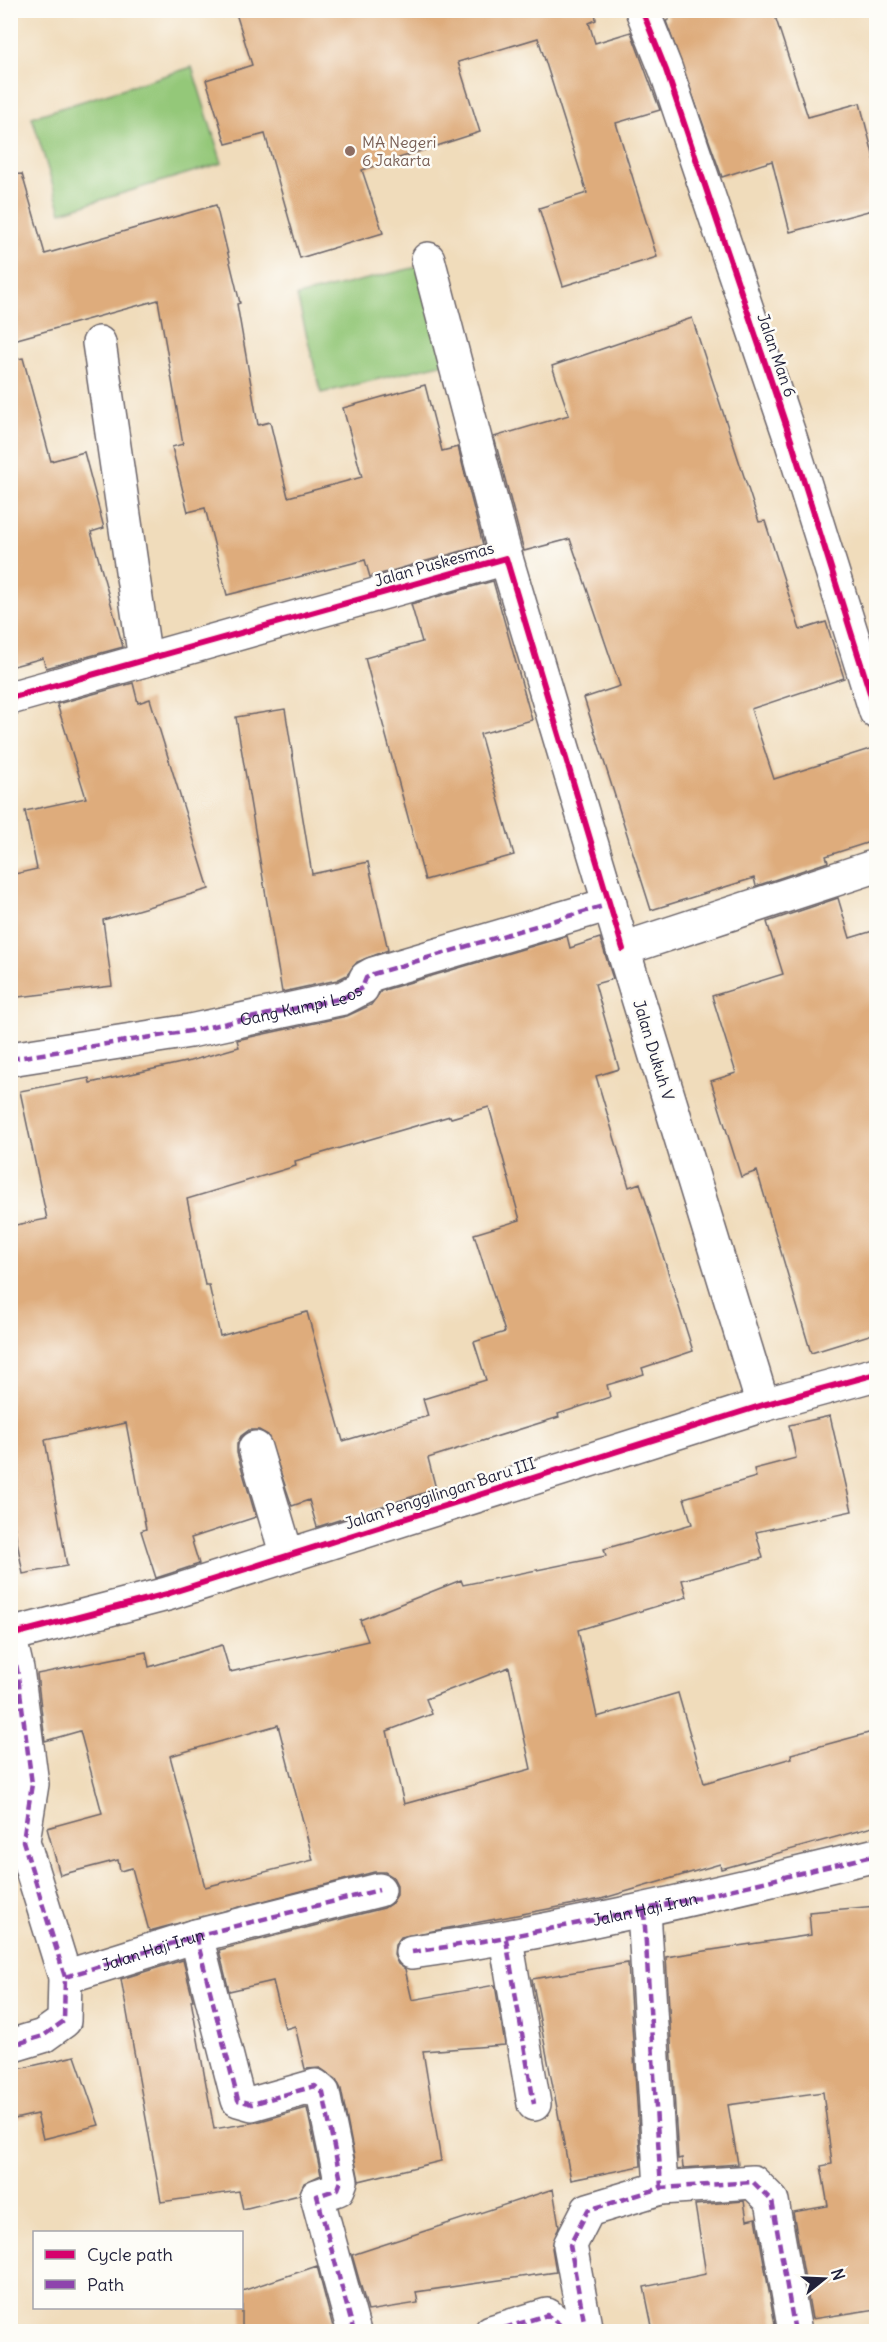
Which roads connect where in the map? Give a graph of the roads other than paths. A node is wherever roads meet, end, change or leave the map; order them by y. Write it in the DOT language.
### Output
graph roads {
  1 [pos="642,10"];
  2 [pos="428,259"];
  3 [pos="99,343"];
  4 [pos="506,558"];
  5 [pos="145,660"];
  6 [pos="10,698"];
  7 [pos="876,712"];
  8 [pos="876,866"];
  9 [pos="610,904"];
  10 [pos="623,949"];
  11 [pos="10,1059"];
  12 [pos="876,1374"];
  13 [pos="763,1405"];
  14 [pos="255,1448"];
  15 [pos="287,1556"];
  16 [pos="10,1637"];
  17 [pos="876,1855"];
  18 [pos="379,1890"];
  19 [pos="644,1911"];
  20 [pos="196,1936"];
  21 [pos="506,1939"];
  22 [pos="412,1953"];
  23 [pos="66,1977"];
  24 [pos="10,2046"];
  25 [pos="534,2104"];
  26 [pos="661,2188"];
  27 [pos="354,2331"];
  28 [pos="491,2331"];
  29 [pos="561,2331"];
  30 [pos="586,2331"];
  31 [pos="795,2331"];
  1 -- 7 [label="street, Jalan Man 6"];
  2 -- 4 [label="street"];
  3 -- 5 [label="street"];
  4 -- 5 [label="street, Jalan Puskesmas"];
  4 -- 9 [label="street, Jalan Puskesmas"];
  5 -- 6 [label="street, Jalan Puskesmas"];
  8 -- 10 [label="street"];
  9 -- 10 [label="street, Jalan Puskesmas"];
  9 -- 11 [label="street, Gang Kumpi Leos"];
  10 -- 13 [label="street, Jalan Dukuh V"];
  12 -- 13 [label="street, Jalan Penggilingan Baru III"];
  13 -- 15 [label="street, Jalan Penggilingan Baru III"];
  14 -- 15 [label="street"];
  15 -- 16 [label="street, Jalan Penggilingan Baru III"];
  16 -- 23 [label="street"];
  17 -- 19 [label="street, Jalan Haji Irun"];
  18 -- 20 [label="street, Jalan Haji Irun"];
  19 -- 21 [label="street, Jalan Haji Irun"];
  19 -- 26 [label="street"];
  20 -- 23 [label="street, Jalan Haji Irun"];
  20 -- 27 [label="street"];
  21 -- 22 [label="street, Jalan Haji Irun"];
  21 -- 25 [label="street"];
  23 -- 24 [label="street"];
  26 -- 30 [label="street"];
  26 -- 31 [label="street"];
  28 -- 29 [label="street"];
}
